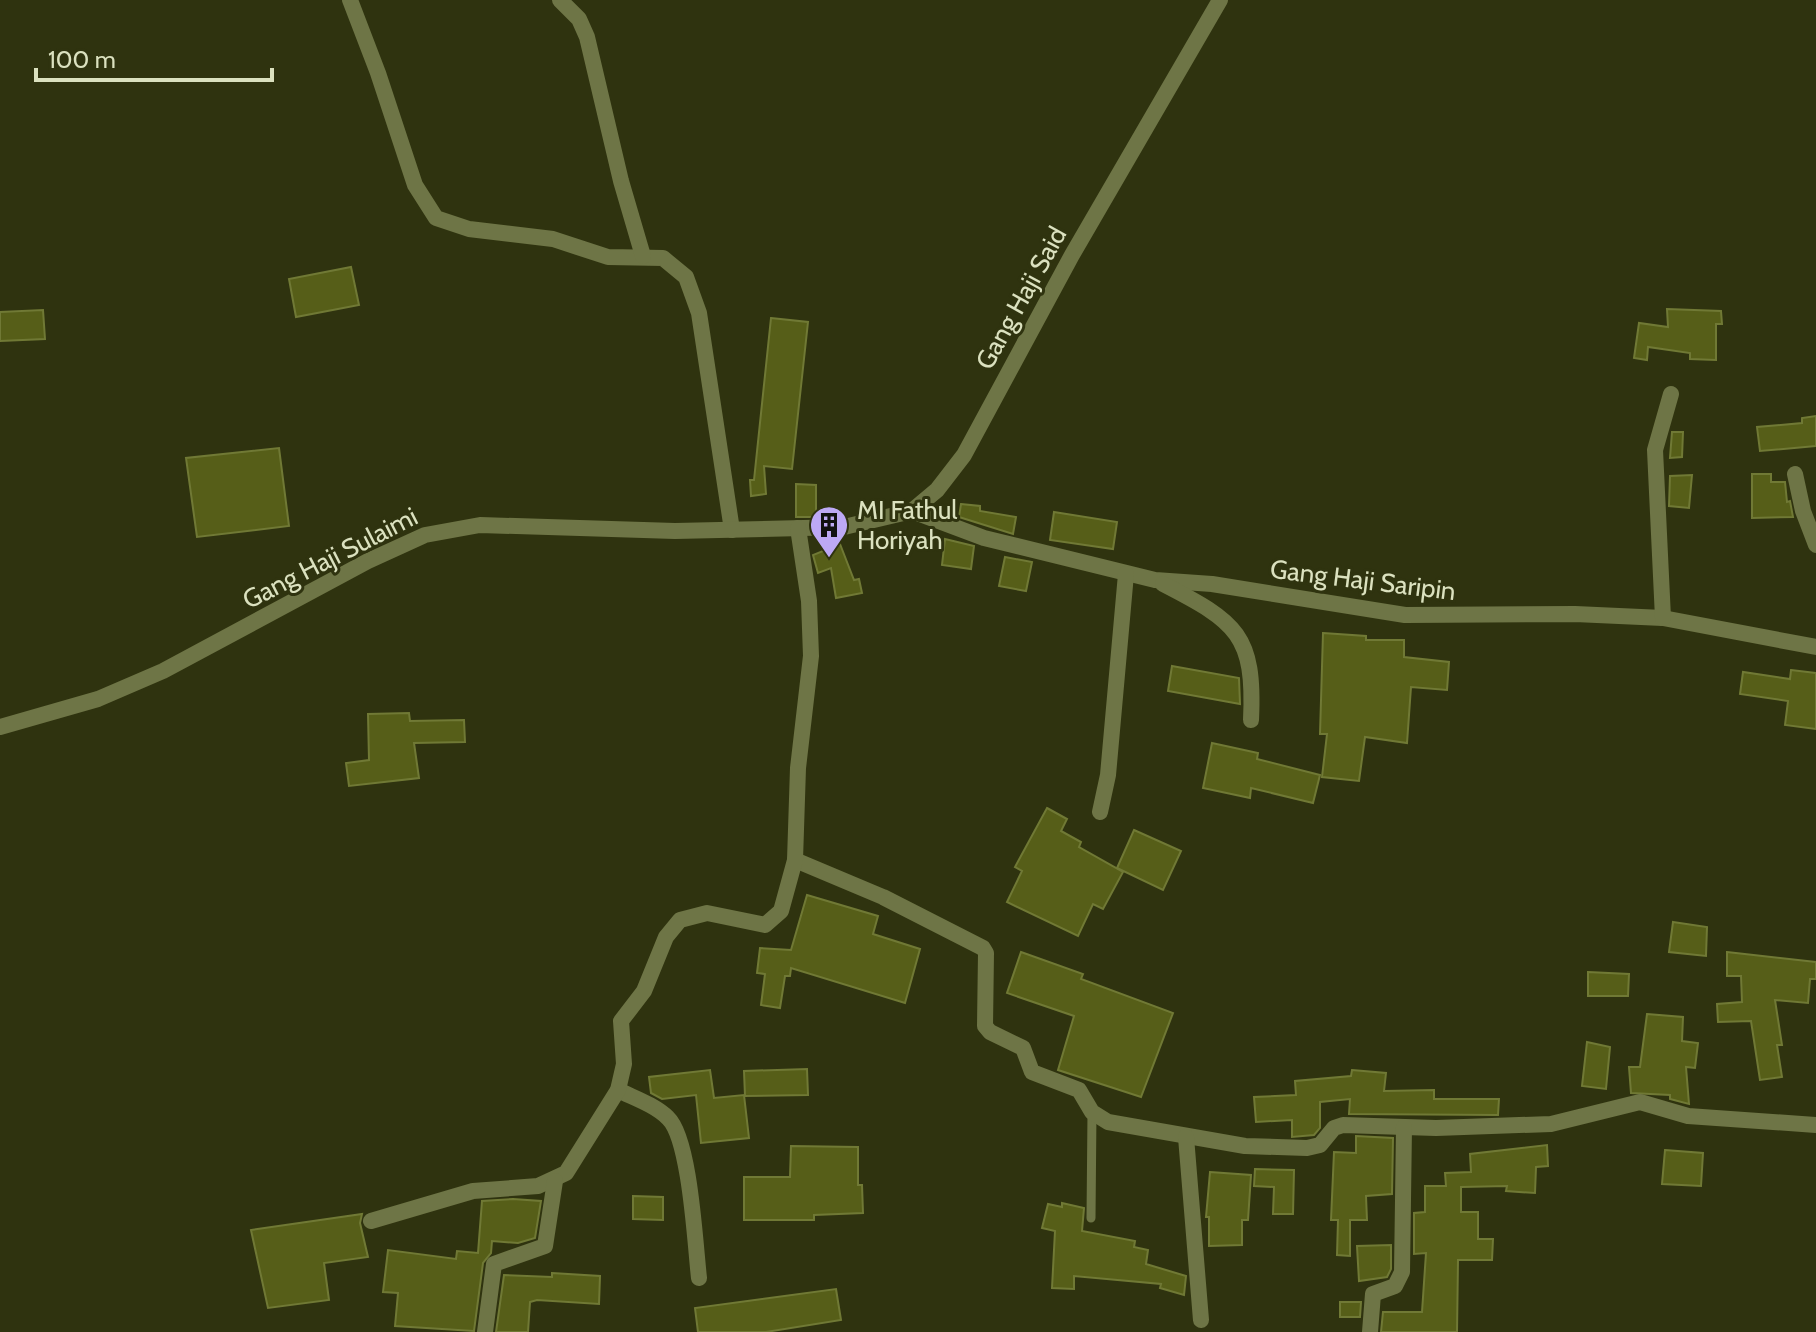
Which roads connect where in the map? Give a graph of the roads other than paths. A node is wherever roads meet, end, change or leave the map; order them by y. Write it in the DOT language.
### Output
graph roads {
  1 [pos="350,0"];
  2 [pos="560,0"];
  3 [pos="1220,0"];
  4 [pos="643,256"];
  5 [pos="1671,394"];
  6 [pos="1795,474"];
  7 [pos="912,511"];
  8 [pos="798,528"];
  9 [pos="732,530"];
  10 [pos="1816,545"];
  11 [pos="1126,574"];
  12 [pos="1155,580"];
  13 [pos="1663,618"];
  14 [pos="1816,647"];
  15 [pos="1251,720"];
  16 [pos="0,727"];
  17 [pos="1100,812"];
  18 [pos="795,860"];
  19 [pos="618,1090"];
  20 [pos="1092,1112"];
  21 [pos="1816,1125"];
  22 [pos="1404,1127"];
  23 [pos="1186,1137"];
  24 [pos="555,1181"];
  25 [pos="1091,1218"];
  26 [pos="371,1221"];
  27 [pos="699,1278"];
  28 [pos="1201,1320"];
  29 [pos="485,1332"];
  30 [pos="1370,1332"];
  1 -- 4 [label="street"];
  2 -- 4 [label="street"];
  3 -- 7 [label="street, Gang Haji Said"];
  4 -- 9 [label="street"];
  5 -- 13 [label="street"];
  6 -- 10 [label="street"];
  7 -- 8 [label="street, Gang Haji Said"];
  7 -- 11 [label="street, Gang Haji Saripin"];
  8 -- 9 [label="street, Gang Haji Sulaimi"];
  8 -- 18 [label="street"];
  9 -- 16 [label="street, Gang Haji Sulaimi"];
  11 -- 12 [label="street, Gang Haji Saripin"];
  11 -- 17 [label="street"];
  12 -- 13 [label="street, Gang Haji Saripin"];
  12 -- 15 [label="street"];
  13 -- 14 [label="street, Gang Haji Saripin"];
  18 -- 19 [label="street"];
  18 -- 20 [label="street"];
  19 -- 24 [label="street"];
  19 -- 27 [label="street"];
  20 -- 23 [label="street"];
  20 -- 25 [label="lane"];
  21 -- 22 [label="street"];
  22 -- 23 [label="street"];
  22 -- 30 [label="street"];
  23 -- 28 [label="street"];
  24 -- 26 [label="street"];
  24 -- 29 [label="street"];
}
